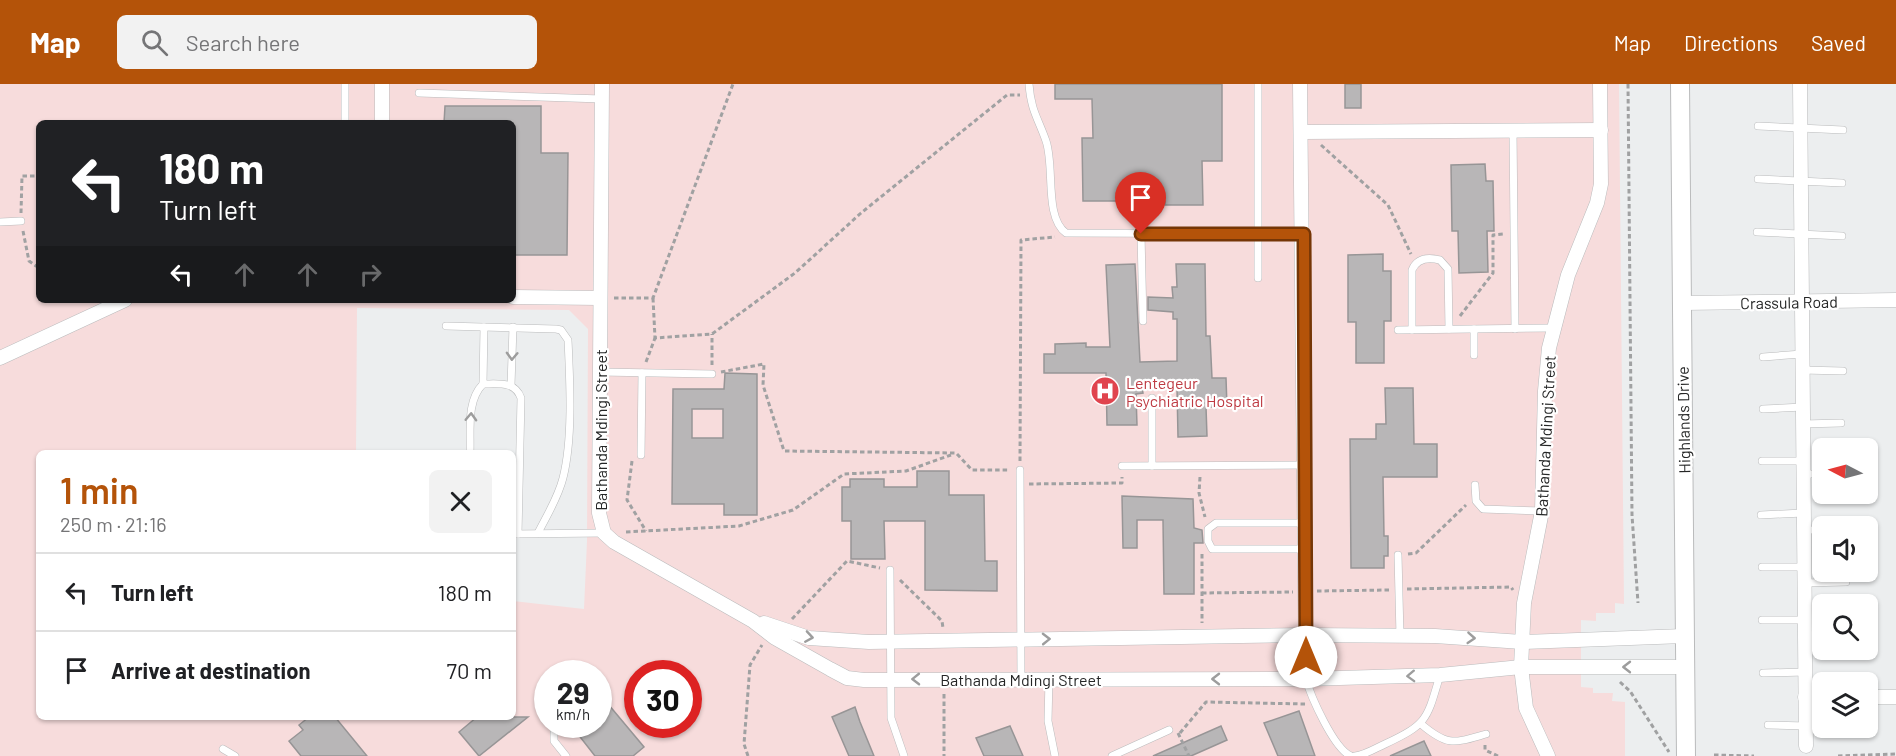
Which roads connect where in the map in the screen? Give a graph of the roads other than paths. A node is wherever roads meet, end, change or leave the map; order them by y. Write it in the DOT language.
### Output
graph roads {
  1 [pos="345,84"];
  2 [pos="382,84"];
  3 [pos="602,84"];
  4 [pos="1029,84"];
  5 [pos="1257,84"];
  6 [pos="1300,84"];
  7 [pos="1600,84"];
  8 [pos="1680,84"];
  9 [pos="1800,84"];
  10 [pos="419,93"];
  11 [pos="602,99"];
  12 [pos="345,120"];
  13 [pos="382,120"];
  14 [pos="1758,126"];
  15 [pos="1800,129"];
  16 [pos="1513,130"];
  17 [pos="1601,130"];
  18 [pos="1843,130"];
  19 [pos="1303,132"];
  20 [pos="1758,179"];
  21 [pos="1801,182"];
  22 [pos="1842,183"];
  23 [pos="21,221"];
  24 [pos="0,222"];
  25 [pos="1757,232"];
  26 [pos="1141,234"];
  27 [pos="1304,234"];
  28 [pos="1801,234"];
  29 [pos="1258,235"];
  30 [pos="1842,236"];
  31 [pos="1258,278"];
  32 [pos="516,297"];
  33 [pos="600,298"];
  34 [pos="1896,300"];
  35 [pos="1802,302"];
  36 [pos="119,303"];
  37 [pos="1682,303"];
  38 [pos="1143,321"];
  39 [pos="446,326"];
  40 [pos="484,327"];
  41 [pos="513,327"];
  42 [pos="1515,328"];
  43 [pos="1553,328"];
  44 [pos="1449,329"];
  45 [pos="1474,329"];
  46 [pos="1398,330"];
  47 [pos="1412,330"];
  48 [pos="1802,354"];
  49 [pos="1474,356"];
  50 [pos="1763,357"];
  51 [pos="0,358"];
  52 [pos="1802,370"];
  53 [pos="1843,371"];
  54 [pos="600,372"];
  55 [pos="642,373"];
  56 [pos="712,374"];
  57 [pos="483,384"];
  58 [pos="511,385"];
  59 [pos="1152,398"];
  60 [pos="1803,407"];
  61 [pos="1763,410"];
  62 [pos="1841,423"];
  63 [pos="1803,424"];
  64 [pos="470,450"];
  65 [pos="641,455"];
  66 [pos="1762,461"];
  67 [pos="1305,465"];
  68 [pos="1122,466"];
  69 [pos="1152,466"];
  70 [pos="1803,467"];
  71 [pos="1020,470"];
  72 [pos="1812,470"];
  73 [pos="1475,485"];
  74 [pos="1542,511"];
  75 [pos="1803,513"];
  76 [pos="1761,515"];
  77 [pos="1306,523"];
  78 [pos="1804,530"];
  79 [pos="1812,530"];
  80 [pos="538,533"];
  81 [pos="604,533"];
  82 [pos="516,534"];
  83 [pos="1306,549"];
  84 [pos="1398,555"];
  85 [pos="1762,567"];
  86 [pos="1804,567"];
  87 [pos="890,570"];
  88 [pos="1845,582"];
  89 [pos="1804,583"];
  90 [pos="1762,620"];
  91 [pos="1804,620"];
  92 [pos="753,621"];
  93 [pos="1306,635"];
  94 [pos="1805,635"];
  95 [pos="1812,635"];
  96 [pos="1400,636"];
  97 [pos="1684,636"];
  98 [pos="1021,640"];
  99 [pos="889,642"];
  100 [pos="1522,642"];
  101 [pos="1521,667"];
  102 [pos="1685,668"];
  103 [pos="1805,672"];
  104 [pos="1763,673"];
  105 [pos="1440,675"];
  106 [pos="1022,678"];
  107 [pos="1049,679"];
  108 [pos="892,680"];
  109 [pos="1306,680"];
  110 [pos="1805,697"];
  111 [pos="1812,697"];
  112 [pos="1878,697"];
  113 [pos="1896,697"];
  114 [pos="1421,724"];
  115 [pos="1768,725"];
  116 [pos="1806,726"];
  117 [pos="1169,730"];
  118 [pos="1486,734"];
  119 [pos="554,738"];
  120 [pos="1806,747"];
  121 [pos="223,749"];
  122 [pos="1681,755"];
  123 [pos="235,756"];
  124 [pos="566,756"];
  125 [pos="904,756"];
  126 [pos="1055,756"];
  127 [pos="1112,756"];
  128 [pos="1353,756"];
  129 [pos="1548,756"];
  1 -- 12 [label="lane"];
  2 -- 13 [label="street"];
  3 -- 11 [label="street, Bathanda Mdingi Street"];
  4 -- 26 [label="lane"];
  5 -- 29 [label="lane"];
  6 -- 19 [label="street"];
  7 -- 17 [label="street, Bathanda Mdingi Street"];
  8 -- 37 [label="main road, Highlands Drive"];
  9 -- 15 [label="street"];
  10 -- 11 [label="lane"];
  11 -- 33 [label="street, Bathanda Mdingi Street"];
  14 -- 15 [label="lane"];
  15 -- 18 [label="lane"];
  15 -- 21 [label="street"];
  16 -- 17 [label="street"];
  16 -- 19 [label="street"];
  16 -- 42 [label="lane"];
  17 -- 43 [label="street, Bathanda Mdingi Street"];
  19 -- 27 [label="street"];
  20 -- 21 [label="lane"];
  21 -- 22 [label="lane"];
  21 -- 28 [label="street"];
  23 -- 24 [label="lane"];
  25 -- 28 [label="lane"];
  26 -- 29 [label="lane"];
  26 -- 38 [label="lane"];
  27 -- 29 [label="lane"];
  27 -- 67 [label="street"];
  28 -- 30 [label="lane"];
  28 -- 35 [label="street"];
  29 -- 31 [label="lane"];
  32 -- 33 [label="street"];
  33 -- 54 [label="street, Bathanda Mdingi Street"];
  34 -- 35 [label="street, Crassula Road"];
  35 -- 37 [label="street, Crassula Road"];
  35 -- 48 [label="street"];
  36 -- 51 [label="street"];
  37 -- 97 [label="main road, Highlands Drive"];
  39 -- 40 [label="lane"];
  40 -- 41 [label="lane"];
  40 -- 57 [label="lane"];
  41 -- 58 [label="lane, one-way"];
  41 -- 80 [label="lane"];
  42 -- 43 [label="lane"];
  42 -- 45 [label="lane"];
  43 -- 74 [label="street, Bathanda Mdingi Street"];
  44 -- 45 [label="lane"];
  44 -- 47 [label="lane"];
  44 -- 47 [label="lane"];
  45 -- 49 [label="lane"];
  46 -- 47 [label="lane"];
  48 -- 50 [label="lane"];
  48 -- 52 [label="street"];
  52 -- 53 [label="lane"];
  52 -- 60 [label="street"];
  54 -- 55 [label="lane"];
  54 -- 81 [label="street, Bathanda Mdingi Street"];
  55 -- 56 [label="lane"];
  55 -- 65 [label="lane"];
  57 -- 58 [label="lane"];
  64 -- 57 [label="lane, one-way"];
  58 -- 82 [label="lane"];
  59 -- 69 [label="lane"];
  60 -- 61 [label="lane"];
  60 -- 63 [label="street"];
  62 -- 63 [label="lane"];
  63 -- 70 [label="street"];
  66 -- 70 [label="lane"];
  67 -- 69 [label="lane"];
  67 -- 77 [label="street"];
  68 -- 69 [label="lane"];
  70 -- 72 [label="lane"];
  70 -- 75 [label="street"];
  71 -- 98 [label="lane"];
  73 -- 74 [label="lane"];
  74 -- 100 [label="street, Bathanda Mdingi Street"];
  75 -- 76 [label="lane"];
  75 -- 78 [label="street"];
  77 -- 83 [label="street"];
  77 -- 83 [label="lane"];
  78 -- 79 [label="lane"];
  78 -- 86 [label="street"];
  80 -- 81 [label="lane"];
  80 -- 82 [label="lane"];
  81 -- 92 [label="street, Bathanda Mdingi Street"];
  83 -- 93 [label="street"];
  84 -- 96 [label="lane"];
  85 -- 86 [label="lane"];
  86 -- 89 [label="street"];
  87 -- 99 [label="lane"];
  88 -- 89 [label="lane"];
  89 -- 91 [label="street"];
  90 -- 91 [label="lane"];
  91 -- 94 [label="street"];
  92 -- 99 [label="street, Bathanda Mdingi Street, one-way"];
  92 -- 108 [label="street, Bathanda Mdingi Street"];
  93 -- 96 [label="street, Bathanda Mdingi Street"];
  98 -- 93 [label="street, Bathanda Mdingi Street, one-way"];
  93 -- 109 [label="street"];
  94 -- 95 [label="lane"];
  94 -- 103 [label="street"];
  96 -- 100 [label="street, Bathanda Mdingi Street, one-way"];
  97 -- 100 [label="street, Bathanda Mdingi Street"];
  97 -- 102 [label="main road, Highlands Drive"];
  98 -- 99 [label="street, Bathanda Mdingi Street"];
  98 -- 106 [label="lane"];
  99 -- 108 [label="lane"];
  100 -- 101 [label="street, Bathanda Mdingi Street"];
  102 -- 101 [label="street, Bathanda Mdingi Street, one-way"];
  101 -- 105 [label="street, Bathanda Mdingi Street"];
  101 -- 129 [label="street, Bathanda Mdingi Street"];
  102 -- 122 [label="main road, Highlands Drive"];
  103 -- 104 [label="lane"];
  103 -- 110 [label="street"];
  105 -- 109 [label="street, Bathanda Mdingi Street, one-way"];
  105 -- 114 [label="lane"];
  106 -- 107 [label="street, Bathanda Mdingi Street"];
  106 -- 108 [label="street, Bathanda Mdingi Street, one-way"];
  109 -- 107 [label="street, Bathanda Mdingi Street, one-way"];
  107 -- 126 [label="lane"];
  108 -- 125 [label="lane"];
  109 -- 128 [label="lane"];
  110 -- 111 [label="street"];
  110 -- 116 [label="street"];
  112 -- 113 [label="street"];
  114 -- 118 [label="lane"];
  114 -- 128 [label="lane"];
  115 -- 116 [label="lane"];
  116 -- 120 [label="street"];
  117 -- 127 [label="lane"];
  119 -- 124 [label="lane"];
  121 -- 123 [label="lane"];
}
